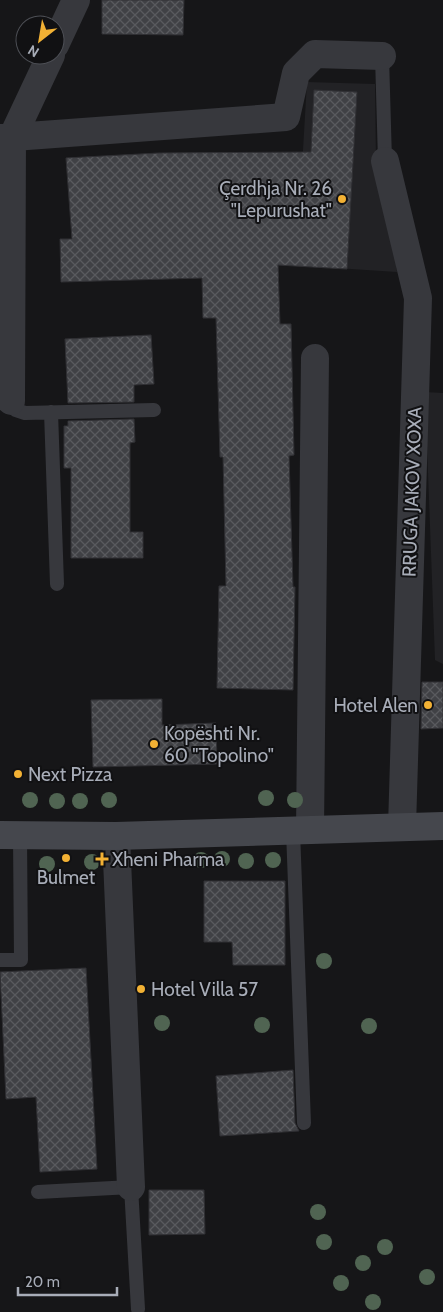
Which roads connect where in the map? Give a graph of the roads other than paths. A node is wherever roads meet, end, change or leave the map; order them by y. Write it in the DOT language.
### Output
graph roads {
  1 [pos="76,0"];
  2 [pos="65,24"];
  3 [pos="382,56"];
  4 [pos="46,65"];
  5 [pos="6,138"];
  6 [pos="385,161"];
  7 [pos="315,358"];
  8 [pos="11,401"];
  9 [pos="154,410"];
  10 [pos="51,412"];
  11 [pos="57,584"];
  12 [pos="443,826"];
  13 [pos="402,827"];
  14 [pos="301,831"];
  15 [pos="10,835"];
  16 [pos="116,836"];
  17 [pos="0,960"];
  18 [pos="304,1123"];
  19 [pos="131,1187"];
  20 [pos="38,1192"];
  21 [pos="138,1309"];
  1 -- 2 [label="street"];
  3 -- 5 [label="street"];
  3 -- 6 [label="lane"];
  4 -- 5 [label="street"];
  5 -- 8 [label="street"];
  6 -- 13 [label="street, RRUGA JAKOV XOXA"];
  7 -- 14 [label="street"];
  8 -- 10 [label="lane"];
  9 -- 10 [label="lane"];
  10 -- 11 [label="lane"];
  12 -- 13 [label="street"];
  13 -- 14 [label="street"];
  14 -- 16 [label="street"];
  14 -- 18 [label="lane"];
  15 -- 16 [label="street"];
  15 -- 17 [label="lane"];
  16 -- 19 [label="street"];
  19 -- 20 [label="lane"];
  19 -- 21 [label="lane"];
}
